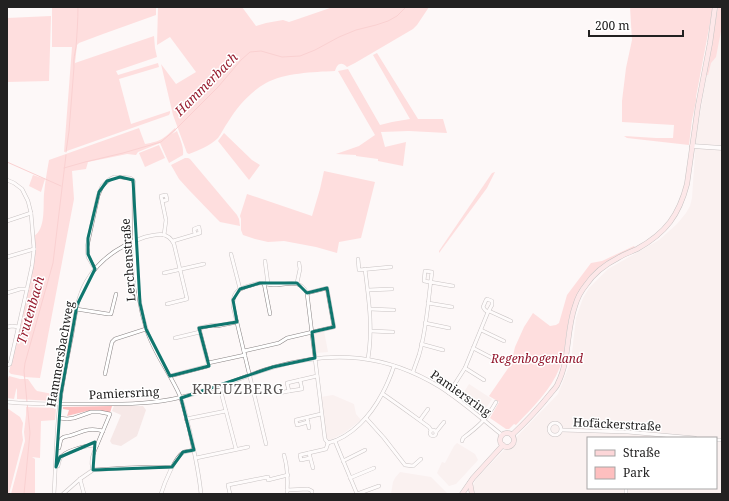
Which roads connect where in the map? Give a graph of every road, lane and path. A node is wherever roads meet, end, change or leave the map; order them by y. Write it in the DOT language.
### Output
graph roads {
  1 [pos="715,7"];
  2 [pos="692,146"];
  3 [pos="722,148"];
  4 [pos="7,180"];
  5 [pos="162,201"];
  6 [pos="31,213"];
  7 [pos="7,221"];
  8 [pos="195,234"];
  9 [pos="164,235"];
  10 [pos="134,241"];
  11 [pos="173,241"];
  12 [pos="34,249"];
  13 [pos="231,254"];
  14 [pos="7,257"];
  15 [pos="358,259"];
  16 [pos="265,261"];
  17 [pos="299,263"];
  18 [pos="204,264"];
  19 [pos="390,267"];
  20 [pos="95,269"];
  21 [pos="180,269"];
  22 [pos="365,269"];
  23 [pos="164,273"];
  24 [pos="264,283"];
  25 [pos="268,284"];
  26 [pos="297,284"];
  27 [pos="453,286"];
  28 [pos="27,289"];
  29 [pos="240,289"];
  30 [pos="392,289"];
  31 [pos="368,290"];
  32 [pos="7,293"];
  33 [pos="307,293"];
  34 [pos="116,294"];
  35 [pos="428,303"];
  36 [pos="167,304"];
  37 [pos="452,307"];
  38 [pos="76,309"];
  39 [pos="370,309"];
  40 [pos="394,310"];
  41 [pos="270,314"];
  42 [pos="511,320"];
  43 [pos="237,322"];
  44 [pos="425,323"];
  45 [pos="7,327"];
  46 [pos="19,327"];
  47 [pos="146,328"];
  48 [pos="449,328"];
  49 [pos="371,330"];
  50 [pos="481,330"];
  51 [pos="200,332"];
  52 [pos="312,332"];
  53 [pos="393,332"];
  54 [pos="175,338"];
  55 [pos="504,341"];
  56 [pos="421,344"];
  57 [pos="473,348"];
  58 [pos="443,350"];
  59 [pos="245,353"];
  60 [pos="315,358"];
  61 [pos="368,359"];
  62 [pos="496,360"];
  63 [pos="208,363"];
  64 [pos="9,364"];
  65 [pos="394,366"];
  66 [pos="465,368"];
  67 [pos="413,372"];
  68 [pos="105,374"];
  69 [pos="250,375"];
  70 [pos="170,376"];
  71 [pos="317,376"];
  72 [pos="300,380"];
  73 [pos="484,380"];
  74 [pos="289,391"];
  75 [pos="221,392"];
  76 [pos="279,393"];
  77 [pos="449,393"];
  78 [pos="382,394"];
  79 [pos="181,398"];
  80 [pos="7,402"];
  81 [pos="496,402"];
  82 [pos="60,404"];
  83 [pos="428,409"];
  84 [pos="226,410"];
  85 [pos="322,414"];
  86 [pos="59,418"];
  87 [pos="307,418"];
  88 [pos="366,418"];
  89 [pos="186,419"];
  90 [pos="420,420"];
  91 [pos="484,421"];
  92 [pos="308,422"];
  93 [pos="444,422"];
  94 [pos="309,428"];
  95 [pos="431,430"];
  96 [pos="562,430"];
  97 [pos="103,431"];
  98 [pos="436,432"];
  99 [pos="628,432"];
  100 [pos="502,435"];
  101 [pos="512,435"];
  102 [pos="628,437"];
  103 [pos="684,437"];
  104 [pos="335,441"];
  105 [pos="462,441"];
  106 [pos="328,443"];
  107 [pos="266,444"];
  108 [pos="97,445"];
  109 [pos="503,445"];
  110 [pos="248,446"];
  111 [pos="57,448"];
  112 [pos="236,449"];
  113 [pos="194,450"];
  114 [pos="365,450"];
  115 [pos="309,453"];
  116 [pos="284,455"];
  117 [pos="196,458"];
  118 [pos="310,458"];
  119 [pos="421,459"];
  120 [pos="343,460"];
  121 [pos="56,467"];
  122 [pos="172,468"];
  123 [pos="312,468"];
  124 [pos="374,468"];
  125 [pos="93,470"];
  126 [pos="288,475"];
  127 [pos="350,478"];
  128 [pos="80,479"];
  129 [pos="470,483"];
  130 [pos="379,486"];
  131 [pos="287,490"];
  132 [pos="464,493"];
  133 [pos="54,494"];
  134 [pos="63,494"];
  135 [pos="84,494"];
  136 [pos="161,494"];
  137 [pos="202,494"];
  138 [pos="230,494"];
  139 [pos="287,494"];
  140 [pos="312,494"];
  141 [pos="357,494"];
  142 [pos="472,494"];
  1 -- 2 [label="main road"];
  2 -- 3 [label="street"];
  2 -- 101 [label="main road"];
  4 -- 6 [label="street"];
  5 -- 9 [label="street"];
  6 -- 7 [label="street"];
  6 -- 12 [label="street"];
  8 -- 11 [label="street"];
  9 -- 10 [label="street, Hammersbachweg"];
  9 -- 11 [label="street"];
  10 -- 20 [label="street, Hammersbachweg"];
  10 -- 20 [label="street, Lerchenstraße"];
  10 -- 47 [label="street, Lerchenstraße"];
  11 -- 21 [label="street"];
  12 -- 14 [label="street"];
  12 -- 28 [label="street"];
  13 -- 29 [label="street"];
  15 -- 22 [label="street"];
  16 -- 25 [label="street"];
  17 -- 26 [label="street"];
  18 -- 21 [label="street"];
  19 -- 22 [label="street"];
  20 -- 38 [label="street, Hammersbachweg"];
  21 -- 23 [label="street"];
  21 -- 36 [label="street"];
  22 -- 31 [label="street"];
  24 -- 25 [label="street"];
  24 -- 29 [label="street"];
  24 -- 41 [label="street"];
  25 -- 26 [label="street"];
  26 -- 33 [label="street"];
  27 -- 35 [label="street"];
  28 -- 32 [label="street"];
  28 -- 46 [label="street"];
  29 -- 43 [label="street"];
  30 -- 31 [label="street"];
  31 -- 39 [label="street"];
  33 -- 52 [label="street"];
  33 -- 52 [label="street"];
  34 -- 38 [label="street"];
  35 -- 37 [label="street"];
  35 -- 44 [label="street"];
  38 -- 82 [label="street, Hammersbachweg"];
  39 -- 40 [label="street"];
  39 -- 49 [label="street"];
  42 -- 50 [label="street"];
  43 -- 51 [label="street"];
  43 -- 59 [label="street"];
  44 -- 48 [label="street"];
  44 -- 56 [label="street"];
  45 -- 46 [label="street"];
  46 -- 64 [label="street"];
  47 -- 68 [label="street"];
  47 -- 70 [label="street, Lerchenstraße"];
  49 -- 53 [label="street"];
  49 -- 61 [label="street"];
  50 -- 55 [label="street"];
  50 -- 57 [label="street"];
  51 -- 54 [label="street"];
  51 -- 63 [label="street"];
  52 -- 59 [label="street"];
  52 -- 60 [label="street"];
  56 -- 58 [label="street"];
  56 -- 67 [label="street"];
  57 -- 62 [label="street"];
  57 -- 66 [label="street"];
  59 -- 63 [label="street"];
  59 -- 69 [label="street"];
  60 -- 61 [label="street, Pamiersring"];
  60 -- 69 [label="street, Pamiersring"];
  60 -- 71 [label="street"];
  61 -- 65 [label="street, Pamiersring"];
  63 -- 70 [label="street"];
  65 -- 67 [label="street, Pamiersring"];
  65 -- 78 [label="street"];
  66 -- 73 [label="street"];
  66 -- 77 [label="street"];
  67 -- 77 [label="street, Pamiersring"];
  69 -- 79 [label="street, Pamiersring"];
  69 -- 107 [label="street"];
  70 -- 79 [label="street, Lerchenstraße"];
  71 -- 72 [label="street"];
  71 -- 85 [label="street"];
  72 -- 74 [label="street"];
  72 -- 74 [label="street"];
  74 -- 76 [label="street"];
  75 -- 84 [label="street"];
  77 -- 91 [label="street, Pamiersring"];
  78 -- 88 [label="street"];
  78 -- 90 [label="street"];
  79 -- 82 [label="street, Pamiersring"];
  79 -- 89 [label="street, Lerchenstraße"];
  80 -- 82 [label="street, Pamiersring"];
  81 -- 91 [label="street"];
  82 -- 86 [label="street, Hammersbachweg"];
  83 -- 90 [label="street"];
  84 -- 89 [label="street"];
  84 -- 112 [label="street"];
  85 -- 87 [label="street"];
  85 -- 106 [label="street"];
  86 -- 97 [label="street, Hammersbachweg"];
  86 -- 111 [label="street, Hammersbachweg"];
  87 -- 92 [label="street"];
  87 -- 92 [label="street"];
  88 -- 104 [label="street"];
  88 -- 119 [label="street"];
  89 -- 113 [label="street, Lerchenstraße"];
  90 -- 95 [label="street"];
  91 -- 100 [label="street, Pamiersring"];
  91 -- 105 [label="street"];
  92 -- 94 [label="street"];
  93 -- 98 [label="street"];
  95 -- 98 [label="street"];
  95 -- 98 [label="street"];
  96 -- 96 [label="street, Hofäckerstraße"];
  96 -- 99 [label="street, Hofäckerstraße"];
  97 -- 108 [label="street, Hammersbachweg"];
  97 -- 111 [label="street"];
  99 -- 102 [label="street"];
  99 -- 103 [label="street, Hofäckerstraße"];
  100 -- 101 [label="main road"];
  100 -- 109 [label="main road"];
  101 -- 109 [label="main road"];
  104 -- 106 [label="street"];
  104 -- 120 [label="street"];
  106 -- 115 [label="street"];
  108 -- 121 [label="street"];
  108 -- 125 [label="street, Hammersbachweg"];
  109 -- 129 [label="main road"];
  110 -- 112 [label="street"];
  111 -- 121 [label="street, Hammersbachweg"];
  112 -- 117 [label="street"];
  113 -- 117 [label="street, Lerchenstraße"];
  113 -- 122 [label="street"];
  114 -- 120 [label="street"];
  115 -- 118 [label="street"];
  115 -- 118 [label="street"];
  116 -- 126 [label="street"];
  117 -- 137 [label="street, Lerchenstraße"];
  118 -- 123 [label="street"];
  120 -- 127 [label="street"];
  121 -- 133 [label="street, Hammersbachweg"];
  122 -- 125 [label="street"];
  122 -- 136 [label="street"];
  124 -- 127 [label="street"];
  125 -- 128 [label="street"];
  126 -- 131 [label="street"];
  126 -- 138 [label="street"];
  127 -- 141 [label="street"];
  128 -- 134 [label="street"];
  128 -- 135 [label="street"];
  129 -- 132 [label="main road"];
  129 -- 142 [label="main road"];
  130 -- 141 [label="street"];
  131 -- 139 [label="street"];
  131 -- 140 [label="street"];
}
